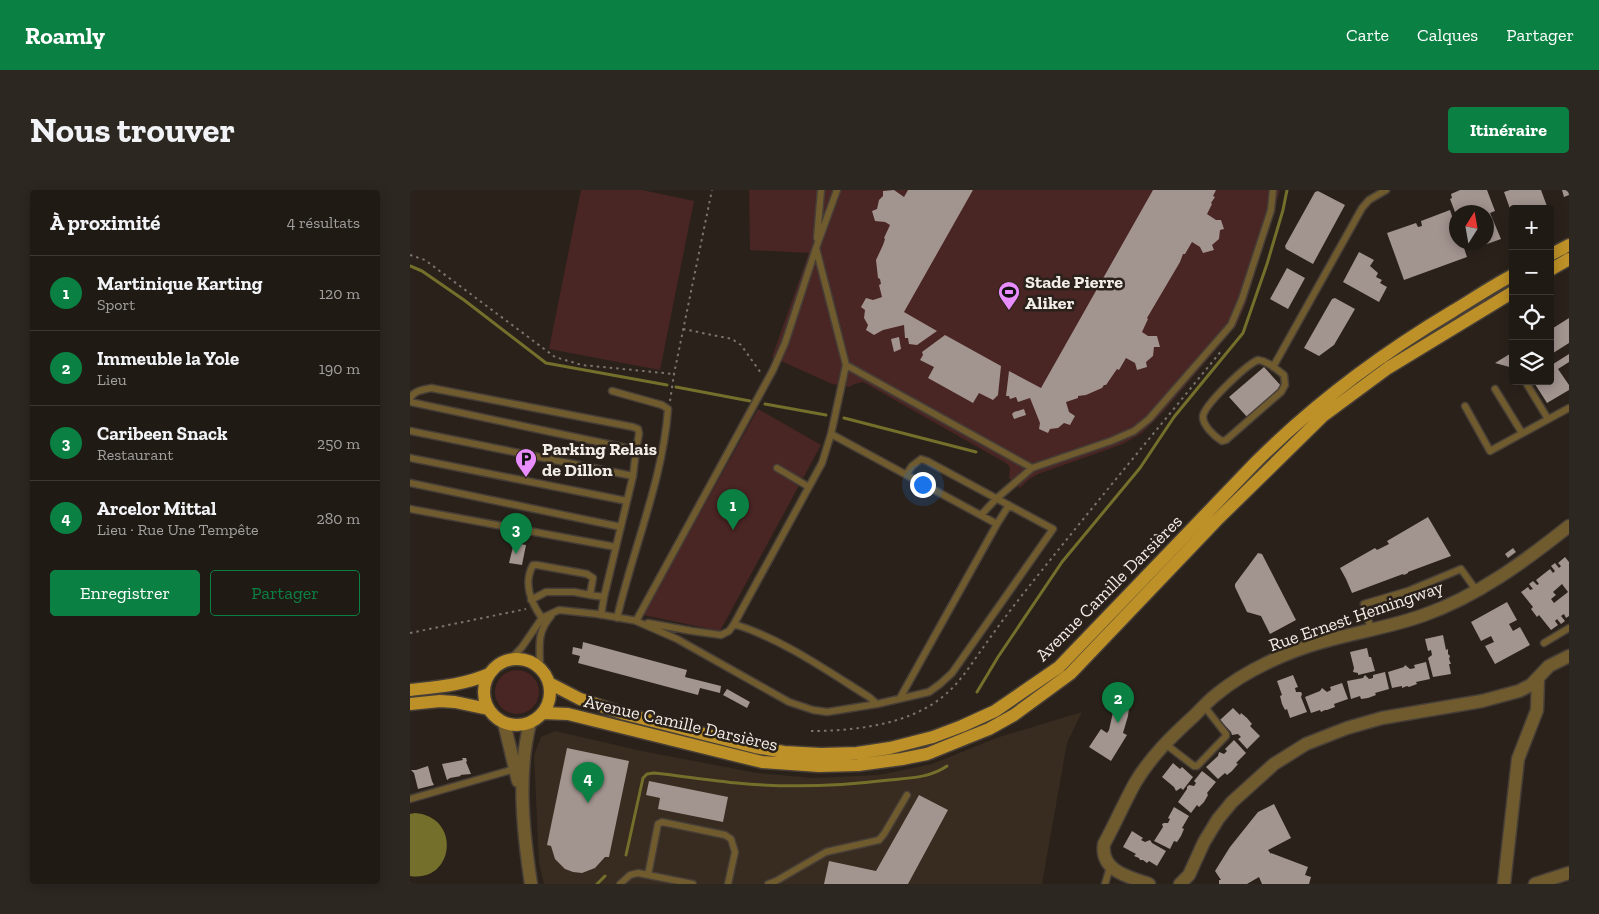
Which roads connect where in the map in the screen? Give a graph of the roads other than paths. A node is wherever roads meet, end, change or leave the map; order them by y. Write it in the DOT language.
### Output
graph roads {
  1 [pos="820,190"];
  2 [pos="837,190"];
  3 [pos="1273,190"];
  4 [pos="1386,190"];
  5 [pos="1569,245"];
  6 [pos="816,248"];
  7 [pos="1554,253"];
  8 [pos="1569,259"];
  9 [pos="1554,268"];
  10 [pos="1509,277"];
  11 [pos="1509,294"];
  12 [pos="846,365"];
  13 [pos="1273,367"];
  14 [pos="1528,385"];
  15 [pos="1495,389"];
  16 [pos="612,391"];
  17 [pos="410,398"];
  18 [pos="410,402"];
  19 [pos="1465,406"];
  20 [pos="1569,408"];
  21 [pos="1548,419"];
  22 [pos="410,431"];
  23 [pos="1522,433"];
  24 [pos="831,434"];
  25 [pos="636,450"];
  26 [pos="410,458"];
  27 [pos="777,468"];
  28 [pos="1032,468"];
  29 [pos="906,475"];
  30 [pos="633,476"];
  31 [pos="410,483"];
  32 [pos="809,487"];
  33 [pos="996,499"];
  34 [pos="627,500"];
  35 [pos="1009,505"];
  36 [pos="410,509"];
  37 [pos="981,515"];
  38 [pos="998,524"];
  39 [pos="1569,526"];
  40 [pos="621,527"];
  41 [pos="616,547"];
  42 [pos="1476,590"];
  43 [pos="590,595"];
  44 [pos="604,597"];
  45 [pos="531,600"];
  46 [pos="554,613"];
  47 [pos="601,615"];
  48 [pos="542,618"];
  49 [pos="617,618"];
  50 [pos="636,621"];
  51 [pos="734,624"];
  52 [pos="1569,628"];
  53 [pos="1371,630"];
  54 [pos="1544,643"];
  55 [pos="1569,656"];
  56 [pos="510,660"];
  57 [pos="540,669"];
  58 [pos="489,674"];
  59 [pos="1538,679"];
  60 [pos="549,683"];
  61 [pos="410,690"];
  62 [pos="900,698"];
  63 [pos="410,704"];
  64 [pos="877,704"];
  65 [pos="1204,706"];
  66 [pos="488,709"];
  67 [pos="543,713"];
  68 [pos="504,723"];
  69 [pos="530,723"];
  70 [pos="1164,743"];
  71 [pos="515,769"];
  72 [pos="907,795"];
  73 [pos="410,799"];
  74 [pos="522,801"];
  75 [pos="1110,867"];
  76 [pos="1569,873"];
  77 [pos="648,875"];
  78 [pos="1133,881"];
  79 [pos="531,884"];
  80 [pos="620,884"];
  81 [pos="693,884"];
  82 [pos="728,884"];
  83 [pos="768,884"];
  84 [pos="1105,884"];
  85 [pos="1149,884"];
  86 [pos="1180,884"];
  87 [pos="1504,884"];
  88 [pos="1535,884"];
  1 -- 6 [label="lane"];
  2 -- 6 [label="lane"];
  3 -- 28 [label="lane"];
  4 -- 13 [label="lane"];
  5 -- 7 [label="main road"];
  6 -- 12 [label="lane"];
  6 -- 50 [label="lane"];
  8 -- 9 [label="main road"];
  10 -- 60 [label="main road, Avenue Camille Darsières"];
  11 -- 67 [label="main road, Avenue Camille Darsières"];
  12 -- 24 [label="lane"];
  12 -- 28 [label="lane"];
  13 -- 13 [label="lane"];
  14 -- 21 [label="lane"];
  15 -- 23 [label="lane"];
  16 -- 49 [label="lane"];
  17 -- 25 [label="lane"];
  18 -- 25 [label="lane"];
  19 -- 23 [label="lane"];
  20 -- 21 [label="lane"];
  21 -- 23 [label="lane"];
  22 -- 30 [label="lane"];
  24 -- 29 [label="lane"];
  24 -- 32 [label="lane"];
  25 -- 30 [label="lane"];
  26 -- 34 [label="lane"];
  27 -- 32 [label="lane"];
  28 -- 33 [label="lane"];
  29 -- 33 [label="lane"];
  29 -- 37 [label="lane"];
  30 -- 34 [label="lane"];
  31 -- 40 [label="lane"];
  32 -- 51 [label="lane"];
  33 -- 35 [label="lane"];
  33 -- 37 [label="lane"];
  34 -- 40 [label="lane"];
  35 -- 38 [label="lane"];
  35 -- 62 [label="lane"];
  36 -- 41 [label="lane"];
  37 -- 38 [label="lane"];
  38 -- 62 [label="lane"];
  39 -- 42 [label="street, Rue Ernest Hemingway"];
  40 -- 41 [label="lane"];
  41 -- 44 [label="lane"];
  42 -- 53 [label="street, Rue Ernest Hemingway"];
  42 -- 53 [label="lane"];
  43 -- 44 [label="lane"];
  43 -- 45 [label="lane"];
  43 -- 45 [label="lane"];
  44 -- 47 [label="lane"];
  45 -- 48 [label="lane"];
  46 -- 47 [label="lane"];
  46 -- 48 [label="lane"];
  46 -- 57 [label="lane"];
  47 -- 49 [label="lane"];
  48 -- 56 [label="lane"];
  49 -- 50 [label="lane"];
  50 -- 51 [label="lane"];
  50 -- 64 [label="lane"];
  51 -- 64 [label="lane"];
  52 -- 54 [label="lane"];
  53 -- 65 [label="street, Rue Ernest Hemingway"];
  55 -- 59 [label="street"];
  56 -- 57 [label="main road"];
  56 -- 58 [label="main road"];
  57 -- 60 [label="main road"];
  58 -- 61 [label="main road"];
  58 -- 66 [label="main road"];
  59 -- 86 [label="street"];
  59 -- 87 [label="street"];
  60 -- 67 [label="main road"];
  62 -- 64 [label="lane"];
  63 -- 66 [label="main road"];
  65 -- 70 [label="street, Rue Ernest Hemingway"];
  65 -- 70 [label="lane"];
  66 -- 68 [label="main road"];
  67 -- 69 [label="main road"];
  68 -- 69 [label="main road"];
  68 -- 71 [label="street"];
  69 -- 74 [label="street"];
  70 -- 75 [label="street, Rue Ernest Hemingway"];
  71 -- 73 [label="lane"];
  71 -- 74 [label="street"];
  72 -- 83 [label="lane"];
  74 -- 79 [label="street"];
  75 -- 78 [label="street"];
  75 -- 84 [label="lane"];
  76 -- 88 [label="street"];
  77 -- 80 [label="lane"];
  77 -- 81 [label="lane"];
  77 -- 82 [label="lane"];
  78 -- 85 [label="street"];
}
